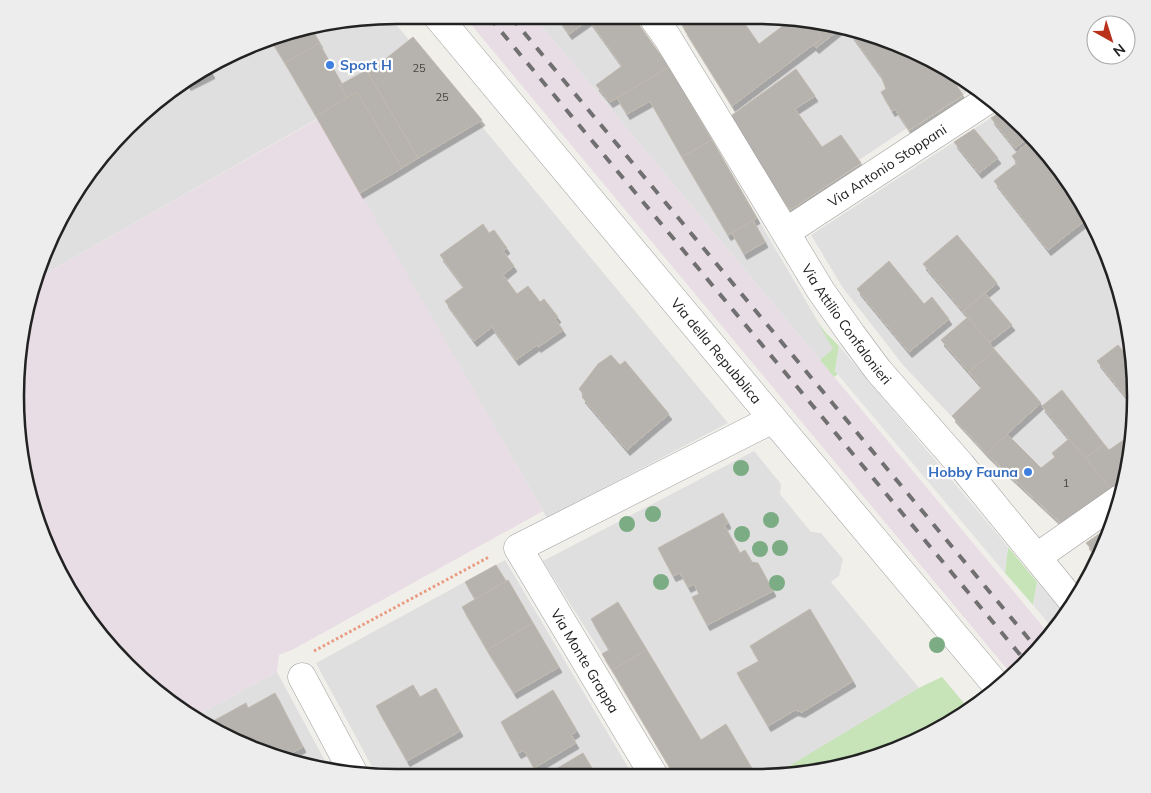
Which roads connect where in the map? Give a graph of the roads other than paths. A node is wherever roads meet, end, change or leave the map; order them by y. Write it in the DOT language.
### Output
graph roads {
  1 [pos="445,24"];
  2 [pos="658,24"];
  3 [pos="983,102"];
  4 [pos="786,232"];
  5 [pos="773,419"];
  6 [pos="1111,506"];
  7 [pos="1037,557"];
  8 [pos="1069,596"];
  9 [pos="302,677"];
  10 [pos="994,682"];
  11 [pos="350,766"];
  12 [pos="650,769"];
  1 -- 5 [label="street, Via della Repubblica"];
  2 -- 4 [label="street, Via Attilio Confalonieri"];
  3 -- 4 [label="street, Via Antonio Stoppani"];
  4 -- 7 [label="street, Via Attilio Confalonieri"];
  5 -- 10 [label="street, Via della Repubblica"];
  5 -- 12 [label="street, Via Monte Grappa"];
  6 -- 7 [label="street"];
  7 -- 8 [label="street, Via Attilio Confalonieri"];
  9 -- 11 [label="street"];
}
